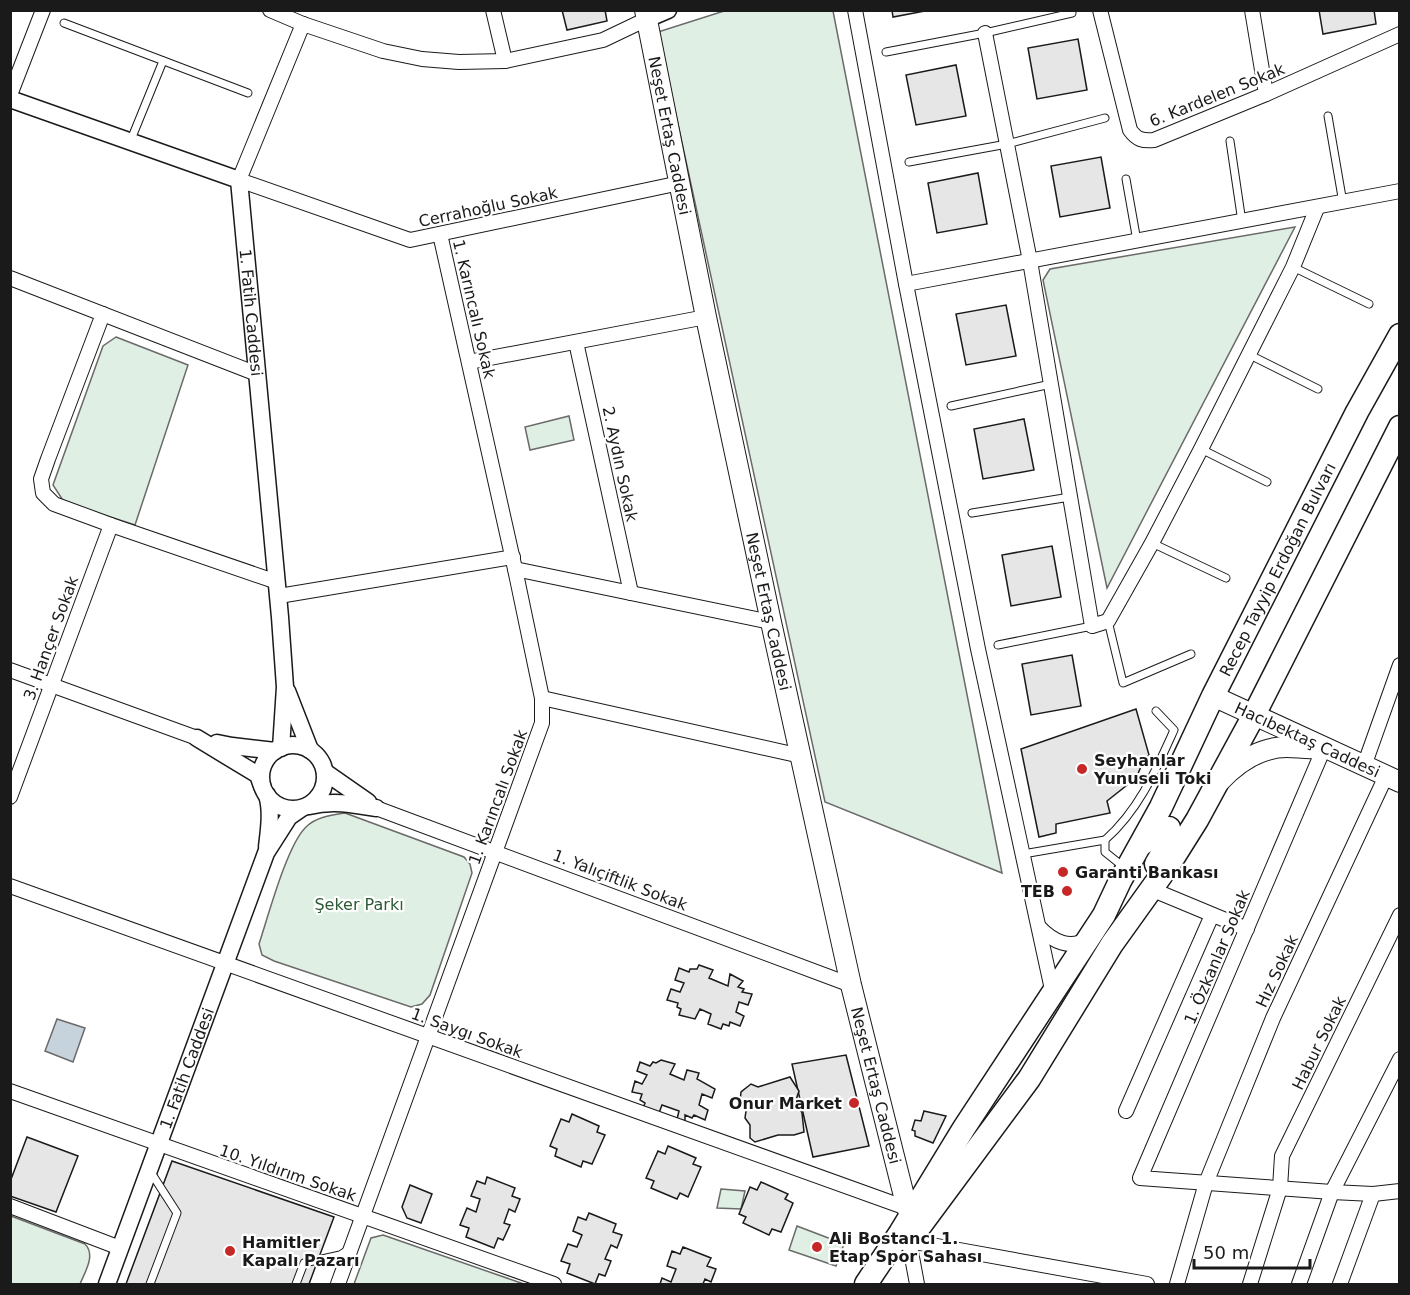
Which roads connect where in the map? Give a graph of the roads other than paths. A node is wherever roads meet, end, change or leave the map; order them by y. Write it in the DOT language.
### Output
graph roads {
  1 [pos="42,10"];
  2 [pos="270,10"];
  3 [pos="493,10"];
  4 [pos="668,10"];
  5 [pos="855,10"];
  6 [pos="1100,10"];
  7 [pos="1252,10"];
  8 [pos="1072,13"];
  9 [pos="646,15"];
  10 [pos="64,23"];
  11 [pos="303,24"];
  12 [pos="985,33"];
  13 [pos="1400,34"];
  14 [pos="886,52"];
  15 [pos="163,61"];
  16 [pos="505,61"];
  17 [pos="248,93"];
  18 [pos="1266,94"];
  19 [pos="10,97"];
  20 [pos="1328,116"];
  21 [pos="1105,118"];
  22 [pos="1230,141"];
  23 [pos="130,142"];
  24 [pos="1007,144"];
  25 [pos="909,162"];
  26 [pos="1126,179"];
  27 [pos="239,180"];
  28 [pos="680,183"];
  29 [pos="1400,191"];
  30 [pos="1343,203"];
  31 [pos="1317,208"];
  32 [pos="1242,222"];
  33 [pos="440,234"];
  34 [pos="1137,241"];
  35 [pos="1030,261"];
  36 [pos="1293,267"];
  37 [pos="10,278"];
  38 [pos="906,284"];
  39 [pos="1369,304"];
  40 [pos="103,314"];
  41 [pos="706,317"];
  42 [pos="1400,334"];
  43 [pos="576,342"];
  44 [pos="1248,354"];
  45 [pos="469,362"];
  46 [pos="257,374"];
  47 [pos="1051,384"];
  48 [pos="1318,389"];
  49 [pos="951,406"];
  50 [pos="1400,427"];
  51 [pos="1201,449"];
  52 [pos="1267,482"];
  53 [pos="1070,497"];
  54 [pos="972,513"];
  55 [pos="111,525"];
  56 [pos="1152,543"];
  57 [pos="514,563"];
  58 [pos="1226,578"];
  59 [pos="278,589"];
  60 [pos="631,593"];
  61 [pos="1108,621"];
  62 [pos="771,622"];
  63 [pos="1092,626"];
  64 [pos="999,645"];
  65 [pos="1191,654"];
  66 [pos="1400,665"];
  67 [pos="10,670"];
  68 [pos="52,685"];
  69 [pos="285,687"];
  70 [pos="1213,696"];
  71 [pos="542,698"];
  72 [pos="1156,711"];
  73 [pos="1254,715"];
  74 [pos="1184,734"];
  75 [pos="197,738"];
  76 [pos="1324,748"];
  77 [pos="278,749"];
  78 [pos="310,750"];
  79 [pos="801,756"];
  80 [pos="1364,766"];
  81 [pos="325,772"];
  82 [pos="1393,779"];
  83 [pos="1214,787"];
  84 [pos="265,791"];
  85 [pos="10,797"];
  86 [pos="304,807"];
  87 [pos="376,807"];
  88 [pos="1105,840"];
  89 [pos="1141,845"];
  90 [pos="496,851"];
  91 [pos="266,853"];
  92 [pos="1023,854"];
  93 [pos="1127,870"];
  94 [pos="10,886"];
  95 [pos="1158,892"];
  96 [pos="1212,915"];
  97 [pos="1400,915"];
  98 [pos="1039,927"];
  99 [pos="1247,929"];
  100 [pos="1092,934"];
  101 [pos="1116,938"];
  102 [pos="225,963"];
  103 [pos="850,985"];
  104 [pos="1053,994"];
  105 [pos="428,1037"];
  106 [pos="1400,1059"];
  107 [pos="10,1092"];
  108 [pos="1125,1111"];
  109 [pos="158,1144"];
  110 [pos="149,1170"];
  111 [pos="1206,1183"];
  112 [pos="1280,1188"];
  113 [pos="1400,1191"];
  114 [pos="1332,1192"];
  115 [pos="1373,1194"];
  116 [pos="10,1206"];
  117 [pos="910,1209"];
  118 [pos="363,1217"];
  119 [pos="909,1241"];
  120 [pos="120,1248"];
  121 [pos="351,1248"];
  122 [pos="107,1284"];
  123 [pos="150,1284"];
  124 [pos="296,1284"];
  125 [pos="338,1284"];
  126 [pos="554,1284"];
  127 [pos="866,1284"];
  128 [pos="879,1284"];
  129 [pos="917,1284"];
  130 [pos="1147,1284"];
  131 [pos="1177,1284"];
  132 [pos="1250,1284"];
  133 [pos="1299,1284"];
  134 [pos="1340,1284"];
  1 -- 19 [label="street"];
  2 -- 11 [label="street"];
  3 -- 16 [label="street"];
  4 -- 9 [label="street"];
  5 -- 38 [label="street"];
  6 -- 18 [label="street, 6. Kardelen Sokak"];
  7 -- 18 [label="street"];
  8 -- 12 [label="lane"];
  9 -- 16 [label="street"];
  9 -- 28 [label="main road, Neşet Ertaş Caddesi"];
  10 -- 15 [label="lane"];
  11 -- 16 [label="street"];
  11 -- 27 [label="street"];
  12 -- 14 [label="lane"];
  12 -- 24 [label="street"];
  13 -- 18 [label="street, 6. Kardelen Sokak"];
  15 -- 17 [label="lane"];
  15 -- 23 [label="lane"];
  19 -- 23 [label="street"];
  20 -- 30 [label="lane"];
  21 -- 24 [label="lane"];
  22 -- 32 [label="lane"];
  23 -- 27 [label="street"];
  24 -- 25 [label="lane"];
  24 -- 35 [label="street"];
  26 -- 34 [label="lane"];
  27 -- 33 [label="street, Cerrahoğlu Sokak"];
  27 -- 46 [label="street, 1. Fatih Caddesi"];
  28 -- 33 [label="street, Cerrahoğlu Sokak"];
  28 -- 41 [label="main road, Neşet Ertaş Caddesi"];
  29 -- 30 [label="street"];
  30 -- 31 [label="street"];
  31 -- 32 [label="street"];
  31 -- 36 [label="street"];
  32 -- 34 [label="street"];
  33 -- 45 [label="street, 1. Karıncalı Sokak"];
  34 -- 35 [label="street"];
  35 -- 38 [label="street"];
  35 -- 47 [label="street"];
  36 -- 39 [label="lane"];
  36 -- 44 [label="street"];
  37 -- 40 [label="street"];
  38 -- 92 [label="street"];
  40 -- 46 [label="street"];
  40 -- 55 [label="street"];
  41 -- 43 [label="street"];
  41 -- 62 [label="main road, Neşet Ertaş Caddesi"];
  42 -- 70 [label="main road, Recep Tayyip Erdoğan Bulvarı"];
  43 -- 45 [label="street"];
  43 -- 60 [label="street, 2. Aydın Sokak"];
  44 -- 48 [label="lane"];
  44 -- 51 [label="street"];
  45 -- 57 [label="street, 1. Karıncalı Sokak"];
  46 -- 59 [label="street, 1. Fatih Caddesi"];
  47 -- 49 [label="lane"];
  47 -- 53 [label="street"];
  50 -- 73 [label="main road"];
  51 -- 52 [label="lane"];
  51 -- 56 [label="street"];
  53 -- 54 [label="lane"];
  53 -- 63 [label="street"];
  55 -- 59 [label="street"];
  55 -- 68 [label="street, 3. Hançer Sokak"];
  56 -- 58 [label="lane"];
  56 -- 61 [label="street"];
  57 -- 59 [label="street"];
  57 -- 60 [label="street"];
  57 -- 71 [label="street, 1. Karıncalı Sokak"];
  59 -- 69 [label="street, 1. Fatih Caddesi"];
  60 -- 62 [label="street"];
  61 -- 63 [label="street"];
  61 -- 65 [label="lane"];
  62 -- 79 [label="main road, Neşet Ertaş Caddesi"];
  63 -- 64 [label="lane"];
  66 -- 80 [label="street"];
  67 -- 68 [label="street"];
  68 -- 75 [label="street"];
  68 -- 85 [label="street, 3. Hançer Sokak"];
  69 -- 77 [label="street"];
  69 -- 78 [label="street"];
  70 -- 73 [label="main road, Hacıbektaş Caddesi"];
  70 -- 74 [label="main road, Recep Tayyip Erdoğan Bulvarı"];
  71 -- 79 [label="street"];
  71 -- 90 [label="street, 1. Karıncalı Sokak"];
  72 -- 74 [label="lane"];
  73 -- 76 [label="main road, Hacıbektaş Caddesi"];
  73 -- 83 [label="main road"];
  74 -- 88 [label="lane"];
  74 -- 89 [label="main road, Recep Tayyip Erdoğan Bulvarı"];
  75 -- 77 [label="street"];
  75 -- 84 [label="street"];
  76 -- 80 [label="main road, Hacıbektaş Caddesi"];
  76 -- 83 [label="main road"];
  76 -- 99 [label="street, 1. Özkanlar Sokak"];
  77 -- 78 [label="street"];
  77 -- 84 [label="street"];
  78 -- 81 [label="street"];
  79 -- 103 [label="main road, Neşet Ertaş Caddesi"];
  80 -- 82 [label="main road, Hacıbektaş Caddesi"];
  81 -- 86 [label="street"];
  81 -- 87 [label="street"];
  82 -- 111 [label="street, Hız Sokak"];
  83 -- 101 [label="main road"];
  84 -- 86 [label="street"];
  84 -- 91 [label="street"];
  86 -- 87 [label="street"];
  86 -- 91 [label="street"];
  87 -- 90 [label="street, 1. Yalıçiftlik Sokak"];
  88 -- 92 [label="lane"];
  88 -- 93 [label="lane"];
  89 -- 93 [label="main road, Recep Tayyip Erdoğan Bulvarı"];
  89 -- 101 [label="main road"];
  90 -- 103 [label="street, 1. Yalıçiftlik Sokak"];
  90 -- 105 [label="street, 1. Karıncalı Sokak"];
  91 -- 102 [label="street, 1. Fatih Caddesi"];
  92 -- 98 [label="street"];
  93 -- 100 [label="main road, Recep Tayyip Erdoğan Bulvarı"];
  94 -- 102 [label="street, 1. Saygı Sokak"];
  95 -- 96 [label="street"];
  96 -- 99 [label="street"];
  96 -- 108 [label="street"];
  97 -- 112 [label="street, Habur Sokak"];
  98 -- 100 [label="street"];
  98 -- 104 [label="street"];
  99 -- 111 [label="street, 1. Özkanlar Sokak"];
  100 -- 104 [label="main road, Recep Tayyip Erdoğan Bulvarı"];
  101 -- 119 [label="main road"];
  102 -- 105 [label="street, 1. Saygı Sokak"];
  102 -- 109 [label="street, 1. Fatih Caddesi"];
  103 -- 117 [label="main road, Neşet Ertaş Caddesi"];
  104 -- 117 [label="main road, Recep Tayyip Erdoğan Bulvarı"];
  105 -- 117 [label="street, 1. Saygı Sokak"];
  105 -- 118 [label="street, 1. Karıncalı Sokak"];
  106 -- 114 [label="street"];
  107 -- 109 [label="street, 10. Yıldırım Sokak"];
  109 -- 110 [label="street, 1. Fatih Caddesi"];
  109 -- 118 [label="street, 10. Yıldırım Sokak"];
  110 -- 120 [label="street, 1. Fatih Caddesi"];
  110 -- 123 [label="lane"];
  111 -- 112 [label="street"];
  111 -- 131 [label="street, Hız Sokak"];
  112 -- 114 [label="street"];
  112 -- 132 [label="street, Habur Sokak"];
  113 -- 115 [label="street"];
  114 -- 115 [label="street"];
  114 -- 133 [label="street"];
  115 -- 134 [label="street"];
  116 -- 120 [label="street"];
  117 -- 127 [label="main road, Recep Tayyip Erdoğan Bulvarı"];
  118 -- 121 [label="street, 1. Karıncalı Sokak"];
  118 -- 126 [label="street, 10. Yıldırım Sokak"];
  119 -- 128 [label="main road"];
  119 -- 129 [label="street"];
  119 -- 130 [label="street"];
  120 -- 122 [label="street, 1. Fatih Caddesi"];
  121 -- 124 [label="lane"];
  121 -- 125 [label="street, 1. Karıncalı Sokak"];
}
